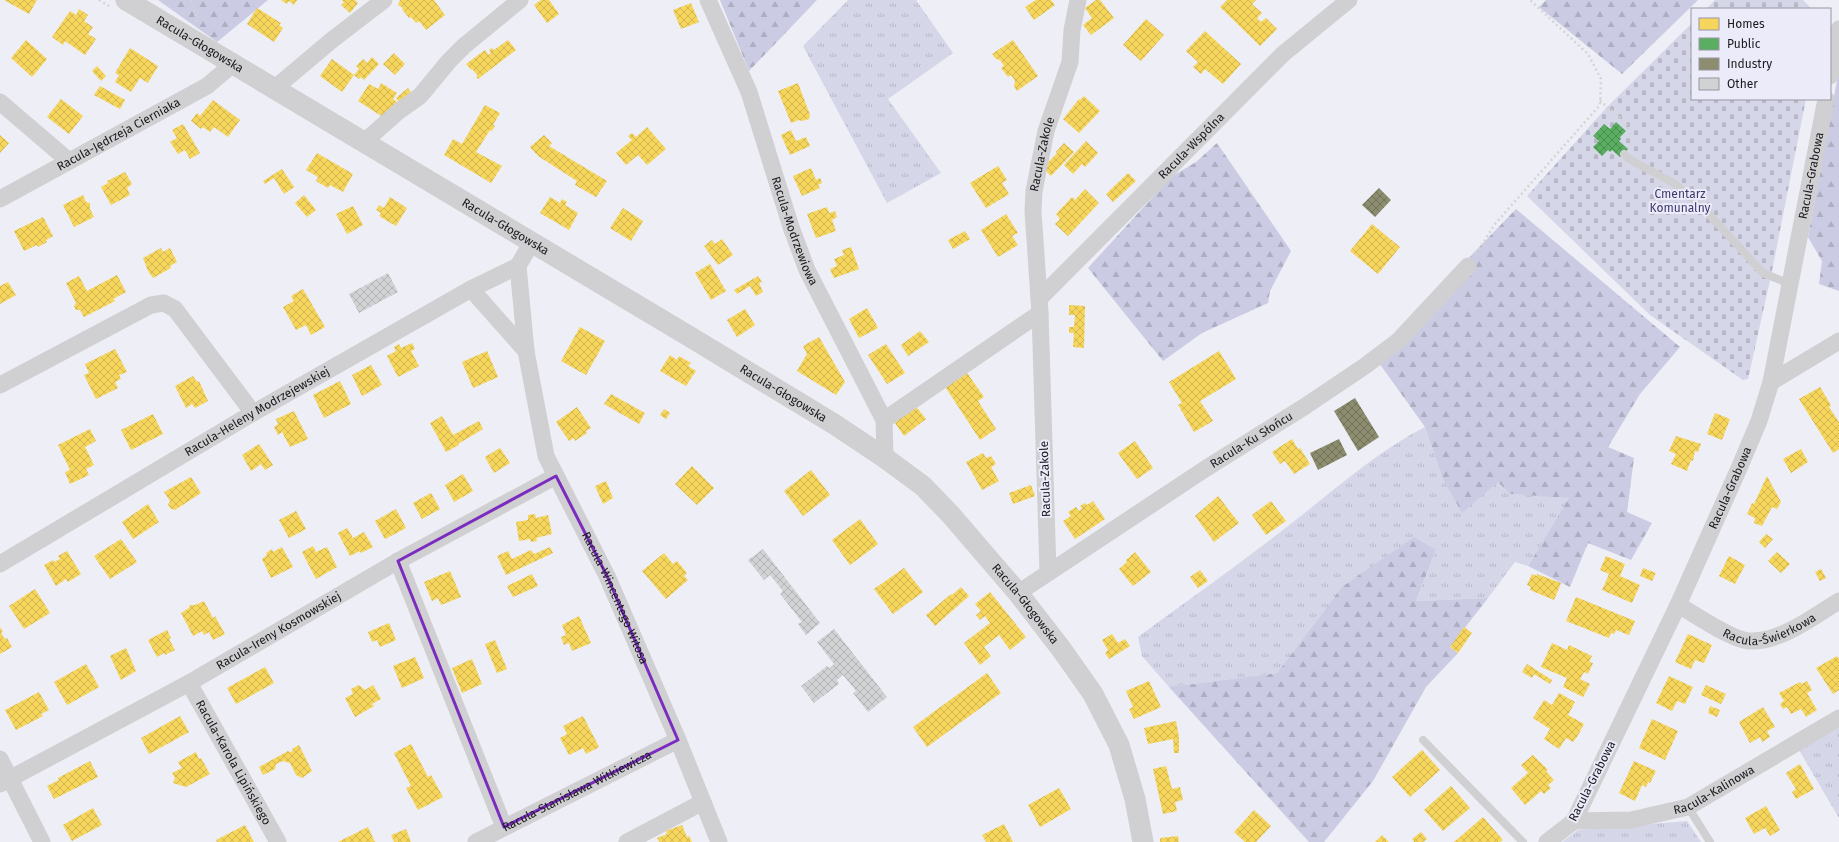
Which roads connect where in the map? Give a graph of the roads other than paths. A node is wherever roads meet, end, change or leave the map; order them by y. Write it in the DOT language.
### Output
graph roads {
  1 [pos="126,0"];
  2 [pos="384,0"];
  3 [pos="520,0"];
  4 [pos="708,0"];
  5 [pos="1078,0"];
  6 [pos="1349,0"];
  7 [pos="1839,29"];
  8 [pos="232,64"];
  9 [pos="1831,71"];
  10 [pos="275,88"];
  11 [pos="1826,100"];
  12 [pos="0,102"];
  13 [pos="364,142"];
  14 [pos="1627,157"];
  15 [pos="70,161"];
  16 [pos="0,199"];
  17 [pos="532,242"];
  18 [pos="518,266"];
  19 [pos="1468,266"];
  20 [pos="1790,284"];
  21 [pos="471,289"];
  22 [pos="1039,306"];
  23 [pos="1839,341"];
  24 [pos="526,351"];
  25 [pos="1771,382"];
  26 [pos="0,384"];
  27 [pos="253,413"];
  28 [pos="884,420"];
  29 [pos="885,458"];
  30 [pos="556,476"];
  31 [pos="398,561"];
  32 [pos="0,564"];
  33 [pos="1048,572"];
  34 [pos="1018,593"];
  35 [pos="1839,601"];
  36 [pos="1678,605"];
  37 [pos="189,683"];
  38 [pos="1839,718"];
  39 [pos="678,740"];
  40 [pos="1424,740"];
  41 [pos="0,759"];
  42 [pos="5,782"];
  43 [pos="703,802"];
  44 [pos="1688,807"];
  45 [pos="1574,821"];
  46 [pos="504,827"];
  47 [pos="42,842"];
  48 [pos="278,842"];
  49 [pos="476,842"];
  50 [pos="628,842"];
  51 [pos="719,842"];
  52 [pos="1143,842"];
  53 [pos="1523,842"];
  54 [pos="1547,842"];
  55 [pos="1710,842"];
  1 -- 8 [label="street, Racula-Głogowska"];
  2 -- 10 [label="street"];
  3 -- 13 [label="street"];
  4 -- 28 [label="street, Racula-Modrzewiowa"];
  5 -- 22 [label="street, Racula-Zakole"];
  6 -- 22 [label="street, Racula-Wspólna"];
  7 -- 9 [label="street"];
  8 -- 10 [label="street, Racula-Głogowska"];
  8 -- 15 [label="street, Racula-Jędrzeja Cierniaka"];
  10 -- 13 [label="street, Racula-Głogowska"];
  11 -- 20 [label="street, Racula-Grabowa"];
  12 -- 15 [label="street"];
  13 -- 17 [label="street, Racula-Głogowska"];
  14 -- 20 [label="lane"];
  15 -- 16 [label="street, Racula-Jędrzeja Cierniaka"];
  17 -- 18 [label="street"];
  17 -- 29 [label="street, Racula-Głogowska"];
  18 -- 21 [label="street, Racula-Heleny Modrzejewskiej"];
  18 -- 24 [label="street, Racula-Wincentego Witosa"];
  19 -- 33 [label="street, Racula-Ku Słońcu"];
  20 -- 25 [label="street, Racula-Grabowa"];
  21 -- 24 [label="street"];
  21 -- 27 [label="street, Racula-Heleny Modrzejewskiej"];
  22 -- 28 [label="street"];
  22 -- 33 [label="street, Racula-Zakole"];
  23 -- 25 [label="street"];
  24 -- 30 [label="street, Racula-Wincentego Witosa"];
  25 -- 36 [label="street, Racula-Grabowa"];
  26 -- 27 [label="street"];
  27 -- 32 [label="street, Racula-Heleny Modrzejewskiej"];
  28 -- 29 [label="street, Racula-Modrzewiowa"];
  29 -- 34 [label="street, Racula-Głogowska"];
  30 -- 31 [label="street, Racula-Ireny Kosmowskiej"];
  30 -- 39 [label="street, Racula-Wincentego Witosa"];
  31 -- 37 [label="street, Racula-Ireny Kosmowskiej"];
  31 -- 46 [label="street"];
  33 -- 34 [label="street, Racula-Ku Słońcu"];
  34 -- 52 [label="street, Racula-Głogowska"];
  35 -- 36 [label="street, Racula-Świerkowa"];
  36 -- 45 [label="street, Racula-Grabowa"];
  37 -- 42 [label="street, Racula-Ireny Kosmowskiej"];
  37 -- 48 [label="street, Racula-Karola Lipińskiego"];
  38 -- 44 [label="street, Racula-Kalinowa"];
  39 -- 43 [label="street, Racula-Wincentego Witosa"];
  39 -- 46 [label="street, Racula-Stanisława Witkiewicza"];
  40 -- 53 [label="lane"];
  41 -- 42 [label="street"];
  42 -- 47 [label="street"];
  43 -- 50 [label="street"];
  43 -- 51 [label="street, Racula-Wincentego Witosa"];
  44 -- 45 [label="street, Racula-Kalinowa"];
  44 -- 55 [label="lane"];
  45 -- 54 [label="street, Racula-Grabowa"];
  46 -- 49 [label="street, Racula-Stanisława Witkiewicza"];
}
